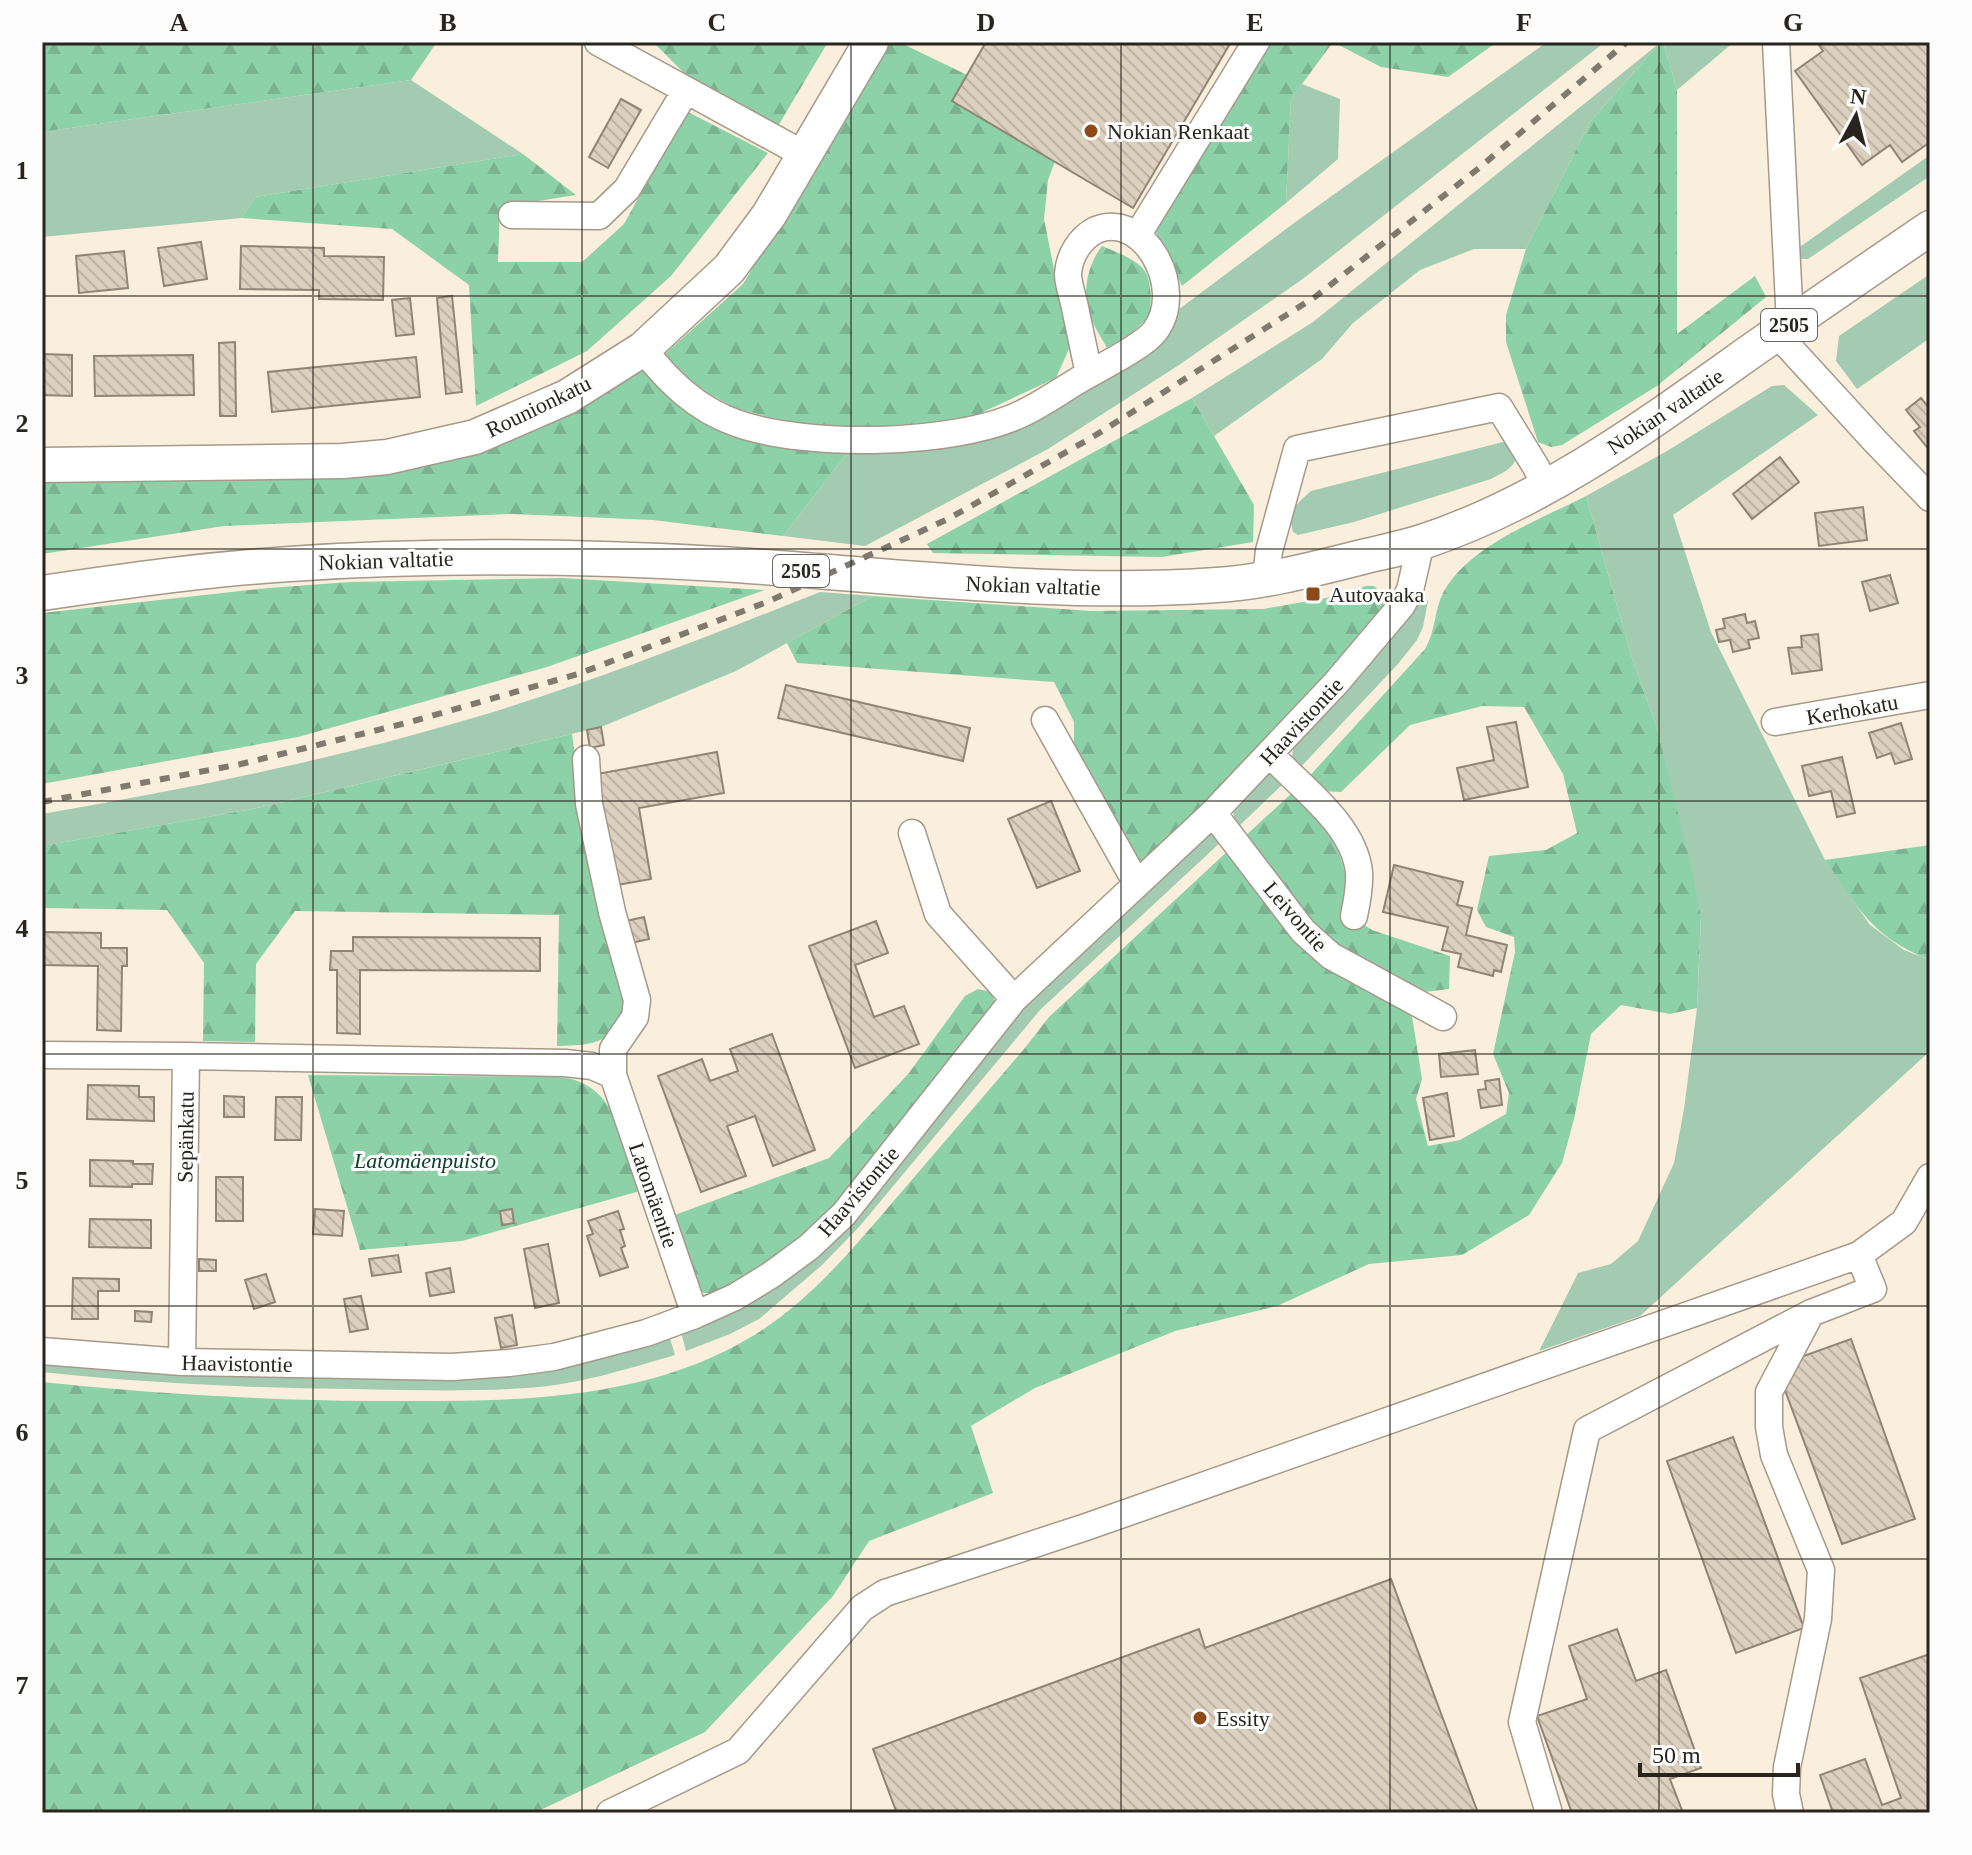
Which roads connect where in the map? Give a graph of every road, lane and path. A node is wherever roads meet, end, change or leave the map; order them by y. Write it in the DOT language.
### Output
graph roads {
  1 [pos="598,42"];
  2 [pos="871,42"];
  3 [pos="1256,42"];
  4 [pos="1776,42"];
  5 [pos="686,90"];
  6 [pos="805,155"];
  7 [pos="512,215"];
  8 [pos="1930,228"];
  9 [pos="1137,236"];
  10 [pos="1784,329"];
  11 [pos="643,349"];
  12 [pos="1089,374"];
  13 [pos="42,465"];
  14 [pos="1547,489"];
  15 [pos="1930,498"];
  16 [pos="1421,542"];
  17 [pos="1266,578"];
  18 [pos="42,593"];
  19 [pos="1930,695"];
  20 [pos="1045,720"];
  21 [pos="1775,722"];
  22 [pos="1270,754"];
  23 [pos="586,759"];
  24 [pos="1213,813"];
  25 [pos="912,833"];
  26 [pos="1137,884"];
  27 [pos="1354,916"];
  28 [pos="1014,999"];
  29 [pos="1443,1017"];
  30 [pos="42,1055"];
  31 [pos="186,1056"];
  32 [pos="613,1075"];
  33 [pos="1930,1177"];
  34 [pos="1859,1255"];
  35 [pos="1811,1313"];
  36 [pos="695,1315"];
  37 [pos="42,1351"];
  38 [pos="182,1362"];
  39 [pos="610,1813"];
  40 [pos="1549,1813"];
  41 [pos="1790,1813"];
  1 -- 5 [label="street"];
  2 -- 6 [label="main road, Rounionkatu"];
  3 -- 9 [label="street"];
  4 -- 10 [label="street"];
  5 -- 6 [label="street"];
  5 -- 7 [label="street"];
  6 -- 11 [label="main road, Rounionkatu"];
  8 -- 10 [label="main road, Nokian valtatie / 2505"];
  9 -- 12 [label="street"];
  9 -- 12 [label="street"];
  10 -- 14 [label="main road, Nokian valtatie / 2505"];
  10 -- 15 [label="street"];
  11 -- 12 [label="street"];
  11 -- 13 [label="main road, Rounionkatu"];
  14 -- 16 [label="main road, Nokian valtatie / 2505"];
  14 -- 17 [label="street"];
  16 -- 17 [label="main road, Nokian valtatie / 2505"];
  16 -- 22 [label="street, Haavistontie"];
  17 -- 18 [label="main road, Nokian valtatie / 2505"];
  19 -- 21 [label="street, Kerhokatu"];
  20 -- 26 [label="street"];
  22 -- 24 [label="street, Haavistontie"];
  22 -- 27 [label="street"];
  23 -- 32 [label="street"];
  24 -- 26 [label="street, Haavistontie"];
  24 -- 29 [label="street, Leivontie"];
  25 -- 28 [label="street"];
  26 -- 28 [label="street, Haavistontie"];
  28 -- 36 [label="street, Haavistontie"];
  30 -- 31 [label="street"];
  31 -- 32 [label="street"];
  31 -- 38 [label="street, Sepänkatu"];
  32 -- 36 [label="street, Latomäentie"];
  33 -- 34 [label="street"];
  34 -- 35 [label="street"];
  34 -- 39 [label="street"];
  35 -- 40 [label="street"];
  35 -- 41 [label="street"];
  36 -- 38 [label="street, Haavistontie"];
  37 -- 38 [label="street, Haavistontie"];
}
